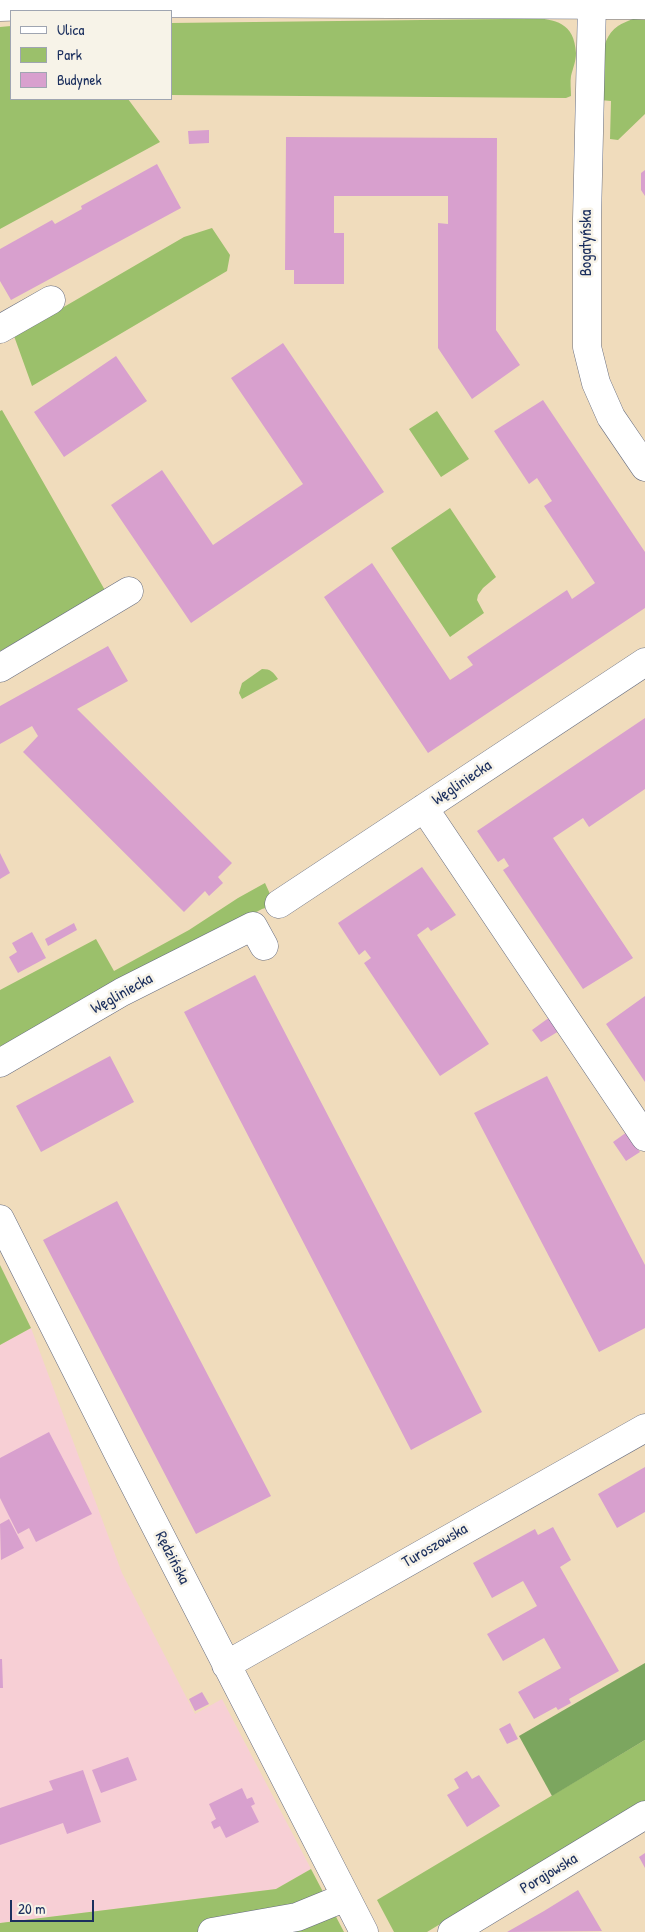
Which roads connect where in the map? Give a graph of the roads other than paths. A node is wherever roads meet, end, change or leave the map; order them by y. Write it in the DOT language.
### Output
graph roads {
  1 [pos="84,2"];
  2 [pos="629,3"];
  3 [pos="592,4"];
  4 [pos="0,7"];
  5 [pos="52,300"];
  6 [pos="0,329"];
  7 [pos="645,467"];
  8 [pos="129,591"];
  9 [pos="645,662"];
  10 [pos="0,668"];
  11 [pos="424,808"];
  12 [pos="279,904"];
  13 [pos="264,946"];
  14 [pos="0,1063"];
  15 [pos="645,1137"];
  16 [pos="0,1219"];
  17 [pos="645,1428"];
  18 [pos="226,1665"];
  19 [pos="645,1815"];
  20 [pos="346,1897"];
  21 [pos="212,1932"];
  22 [pos="364,1932"];
  23 [pos="452,1932"];
  1 -- 3 [label="street"];
  1 -- 4 [label="street"];
  2 -- 3 [label="street"];
  3 -- 7 [label="street, Bogatyńska"];
  5 -- 6 [label="street"];
  8 -- 10 [label="street"];
  9 -- 11 [label="street, Węgliniecka"];
  11 -- 12 [label="street, Węgliniecka"];
  11 -- 15 [label="street"];
  13 -- 14 [label="street, Węgliniecka"];
  16 -- 18 [label="street, Rędzińska"];
  17 -- 18 [label="street, Turoszowska"];
  18 -- 20 [label="street, Rędzińska"];
  19 -- 23 [label="street, Porajowska"];
  20 -- 21 [label="street"];
  20 -- 22 [label="street, Rędzińska"];
}
